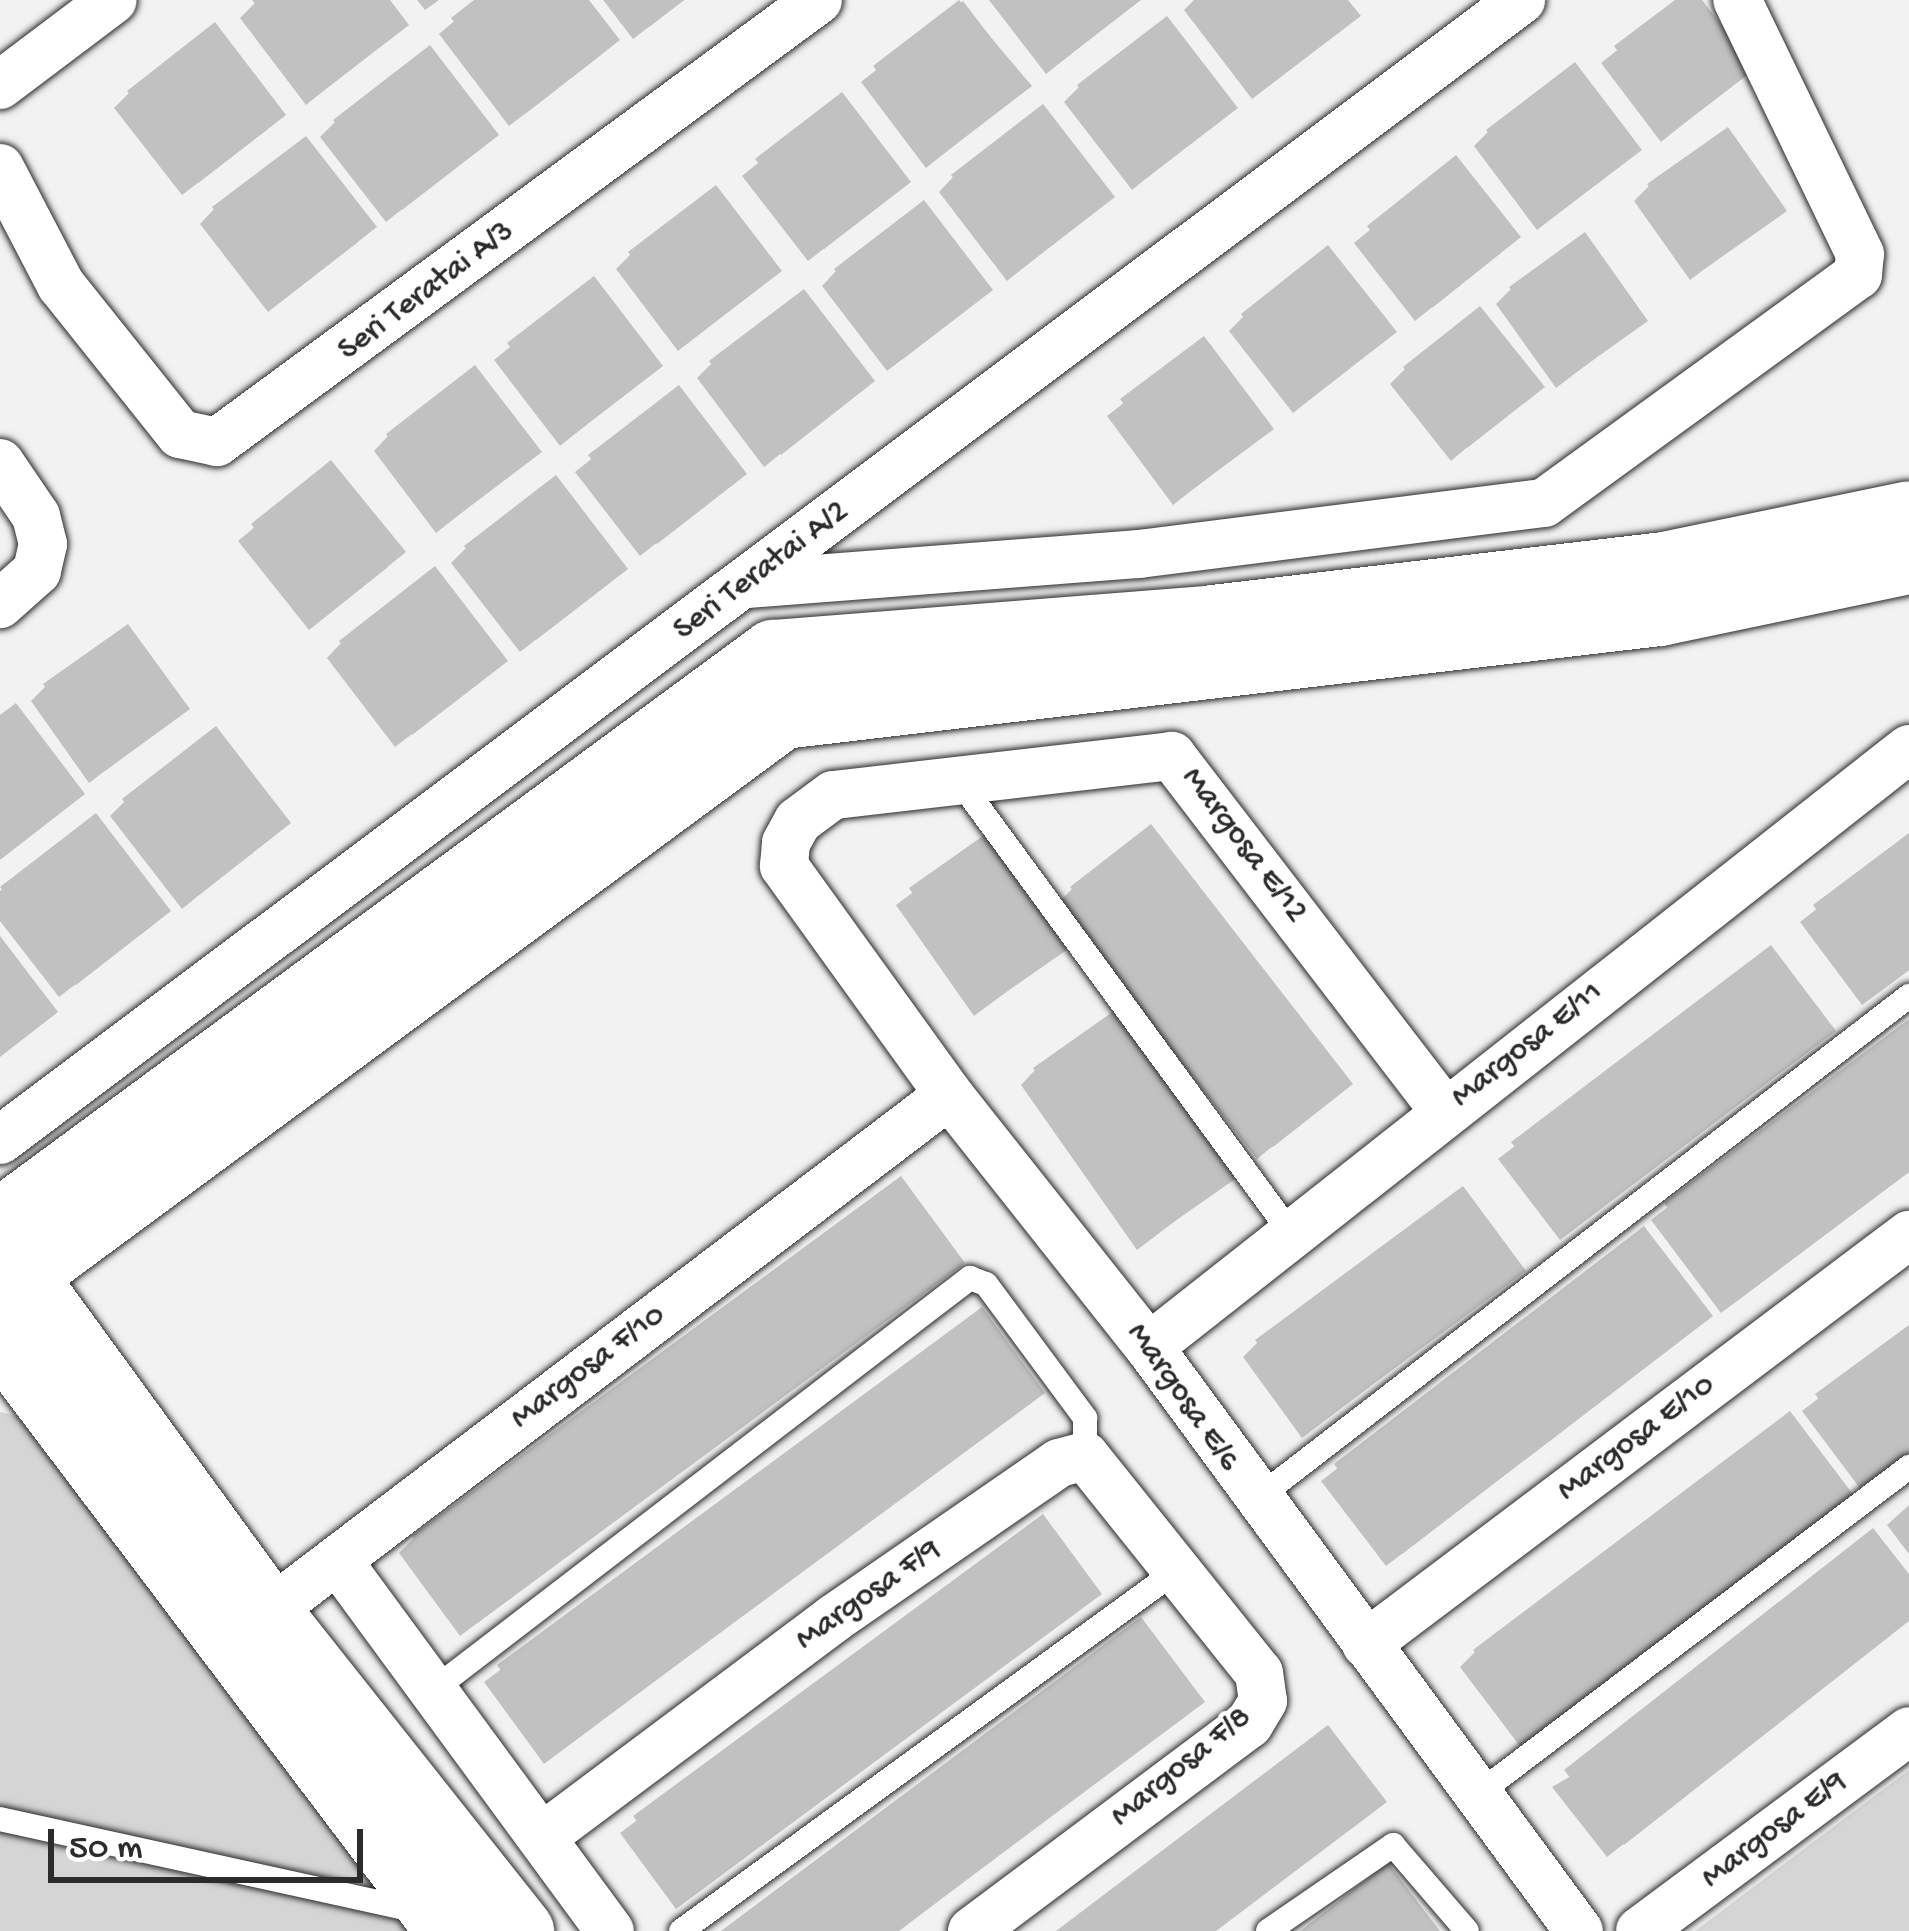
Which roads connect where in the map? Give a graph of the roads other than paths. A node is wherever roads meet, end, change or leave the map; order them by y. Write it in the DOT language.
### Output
graph roads {
  1 [pos="113,0"];
  2 [pos="818,0"];
  3 [pos="1521,0"];
  4 [pos="1737,0"];
  5 [pos="0,85"];
  6 [pos="0,168"];
  7 [pos="0,464"];
  8 [pos="1909,514"];
  9 [pos="1909,561"];
  10 [pos="748,584"];
  11 [pos="0,604"];
  12 [pos="710,735"];
  13 [pos="1909,749"];
  14 [pos="956,776"];
  15 [pos="784,866"];
  16 [pos="1909,996"];
  17 [pos="949,1095"];
  18 [pos="1445,1112"];
  19 [pos="0,1140"];
  20 [pos="1290,1232"];
  21 [pos="1909,1235"];
  22 [pos="6,1258"];
  23 [pos="0,1337"];
  24 [pos="1149,1347"];
  25 [pos="1085,1456"];
  26 [pos="1909,1468"];
  27 [pos="1255,1501"];
  28 [pos="338,1561"];
  29 [pos="1180,1568"];
  30 [pos="250,1627"];
  31 [pos="1366,1644"];
  32 [pos="434,1690"];
  33 [pos="1909,1731"];
  34 [pos="1475,1796"];
  35 [pos="0,1819"];
  36 [pos="542,1837"];
  37 [pos="443,1923"];
  38 [pos="521,1931"];
  39 [pos="610,1931"];
  40 [pos="682,1931"];
  41 [pos="972,1931"];
  42 [pos="1268,1931"];
  43 [pos="1467,1931"];
  44 [pos="1579,1931"];
  45 [pos="1640,1931"];
  1 -- 5 [label="street"];
  2 -- 6 [label="street, Seri Teratai A/3"];
  3 -- 10 [label="street, Seri Teratai A/2"];
  4 -- 10 [label="street"];
  7 -- 11 [label="street"];
  8 -- 12 [label="street"];
  9 -- 12 [label="street"];
  10 -- 19 [label="street, Seri Teratai A/2"];
  12 -- 22 [label="street"];
  13 -- 18 [label="street, Margosa E/11"];
  14 -- 15 [label="street, Margosa E/12"];
  14 -- 18 [label="street, Margosa E/12"];
  14 -- 20 [label="lane"];
  15 -- 17 [label="street, Margosa E/6"];
  16 -- 27 [label="lane"];
  17 -- 24 [label="street, Margosa E/6"];
  17 -- 28 [label="street, Margosa F/10"];
  18 -- 20 [label="street, Margosa E/11"];
  20 -- 24 [label="street, Margosa E/11"];
  21 -- 31 [label="street, Margosa E/10"];
  22 -- 30 [label="street"];
  23 -- 30 [label="street"];
  24 -- 27 [label="street, Margosa E/6"];
  25 -- 29 [label="street"];
  25 -- 32 [label="lane"];
  25 -- 36 [label="street, Margosa F/9"];
  26 -- 34 [label="lane"];
  27 -- 31 [label="street, Margosa E/6"];
  28 -- 30 [label="street, Margosa F/10"];
  28 -- 32 [label="street"];
  29 -- 40 [label="lane"];
  29 -- 41 [label="street, Margosa F/8"];
  30 -- 37 [label="street"];
  30 -- 38 [label="street"];
  31 -- 34 [label="street, Margosa E/6"];
  32 -- 36 [label="street"];
  33 -- 45 [label="street, Margosa E/9"];
  34 -- 44 [label="street, Margosa E/6"];
  35 -- 37 [label="lane"];
  36 -- 39 [label="street"];
  42 -- 43 [label="lane"];
}
